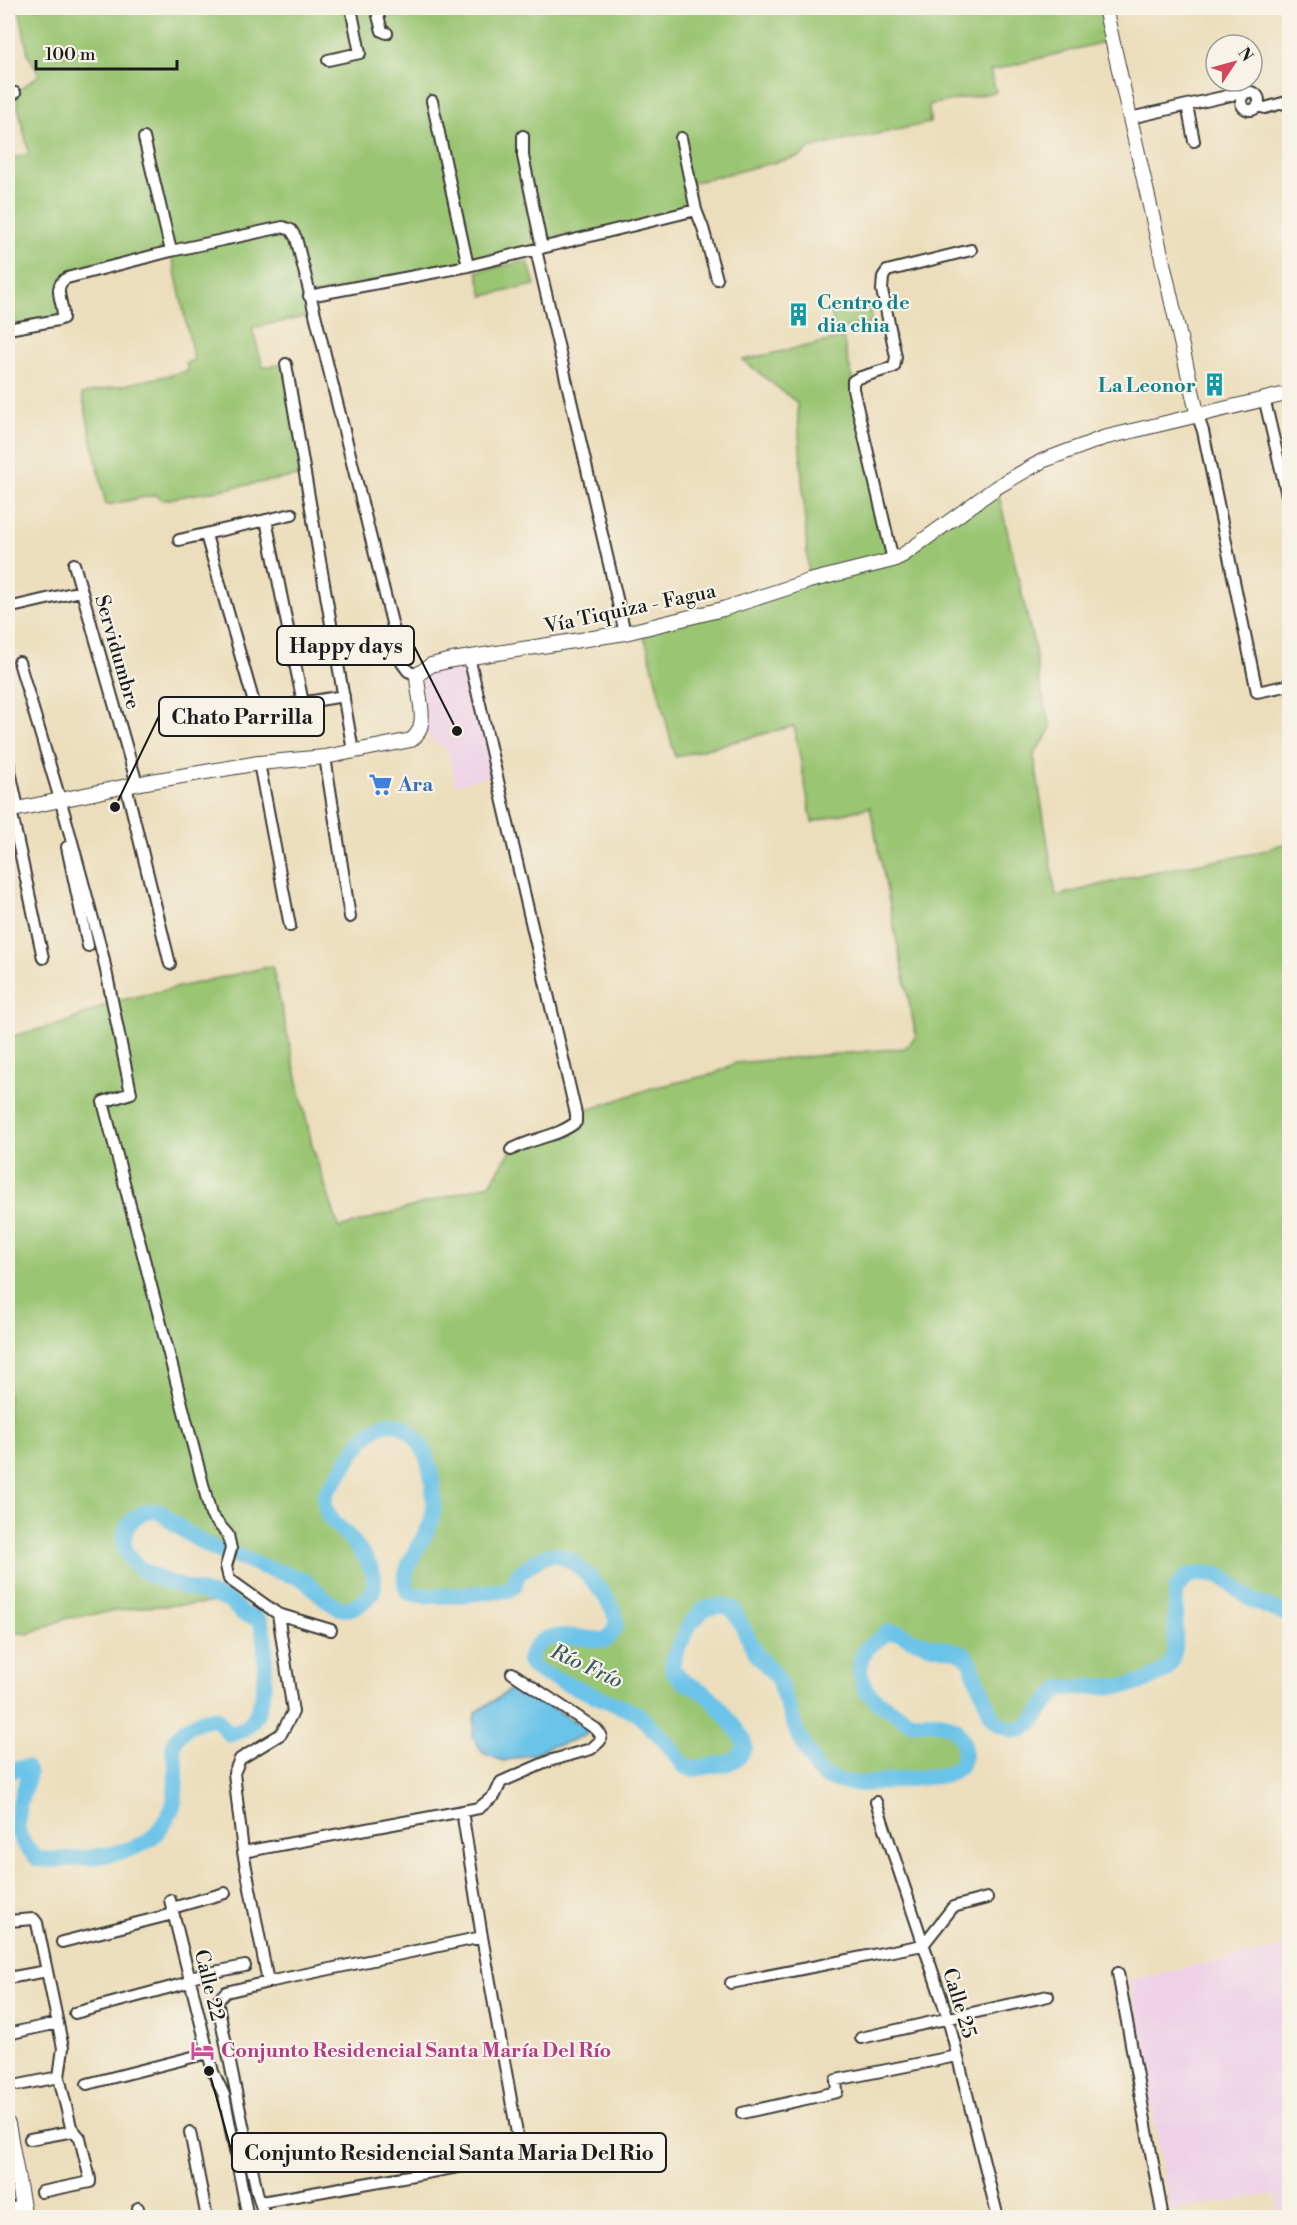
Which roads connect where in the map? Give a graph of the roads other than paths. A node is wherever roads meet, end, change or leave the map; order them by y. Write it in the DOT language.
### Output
graph roads {
  1 [pos="351,8"];
  2 [pos="376,8"];
  3 [pos="1105,8"];
  4 [pos="387,33"];
  5 [pos="328,60"];
  6 [pos="432,101"];
  7 [pos="1290,101"];
  8 [pos="1187,105"];
  9 [pos="1130,118"];
  10 [pos="523,136"];
  11 [pos="144,138"];
  12 [pos="681,138"];
  13 [pos="1194,141"];
  14 [pos="696,210"];
  15 [pos="539,249"];
  16 [pos="971,250"];
  17 [pos="171,251"];
  18 [pos="468,266"];
  19 [pos="717,279"];
  20 [pos="309,296"];
  21 [pos="8,329"];
  22 [pos="286,364"];
  23 [pos="1290,393"];
  24 [pos="1266,398"];
  25 [pos="1198,417"];
  26 [pos="1290,508"];
  27 [pos="292,514"];
  28 [pos="266,520"];
  29 [pos="206,535"];
  30 [pos="179,540"];
  31 [pos="893,560"];
  32 [pos="74,564"];
  33 [pos="81,591"];
  34 [pos="8,608"];
  35 [pos="625,633"];
  36 [pos="469,657"];
  37 [pos="19,662"];
  38 [pos="417,675"];
  39 [pos="1290,685"];
  40 [pos="344,696"];
  41 [pos="303,703"];
  42 [pos="256,710"];
  43 [pos="239,713"];
  44 [pos="353,751"];
  45 [pos="325,757"];
  46 [pos="8,762"];
  47 [pos="259,763"];
  48 [pos="132,785"];
  49 [pos="58,799"];
  50 [pos="12,810"];
  51 [pos="350,917"];
  52 [pos="290,926"];
  53 [pos="88,946"];
  54 [pos="43,958"];
  55 [pos="170,964"];
  56 [pos="511,1150"];
  57 [pos="278,1614"];
  58 [pos="331,1630"];
  59 [pos="512,1673"];
  60 [pos="876,1802"];
  61 [pos="462,1812"];
  62 [pos="243,1852"];
  63 [pos="225,1893"];
  64 [pos="987,1898"];
  65 [pos="172,1907"];
  66 [pos="8,1921"];
  67 [pos="482,1936"];
  68 [pos="62,1942"];
  69 [pos="923,1945"];
  70 [pos="246,1966"];
  71 [pos="47,1971"];
  72 [pos="1118,1973"];
  73 [pos="8,1978"];
  74 [pos="190,1980"];
  75 [pos="268,1982"];
  76 [pos="731,1983"];
  77 [pos="1048,1996"];
  78 [pos="75,2013"];
  79 [pos="948,2018"];
  80 [pos="58,2023"];
  81 [pos="12,2033"];
  82 [pos="861,2038"];
  83 [pos="208,2053"];
  84 [pos="957,2056"];
  85 [pos="59,2077"];
  86 [pos="87,2084"];
  87 [pos="20,2085"];
  88 [pos="742,2113"];
  89 [pos="8,2124"];
  90 [pos="74,2131"];
  91 [pos="190,2132"];
  92 [pos="30,2139"];
  93 [pos="41,2192"];
  94 [pos="262,2202"];
  95 [pos="8,2209"];
  96 [pos="24,2212"];
  97 [pos="207,2217"];
  98 [pos="248,2217"];
  99 [pos="265,2217"];
  100 [pos="998,2217"];
  101 [pos="1163,2217"];
  1 -- 5 [label="street"];
  2 -- 4 [label="street"];
  3 -- 9 [label="street"];
  6 -- 18 [label="street"];
  7 -- 8 [label="street"];
  8 -- 9 [label="street"];
  8 -- 13 [label="street"];
  9 -- 25 [label="street"];
  10 -- 15 [label="street"];
  11 -- 17 [label="street"];
  12 -- 14 [label="street"];
  14 -- 15 [label="street"];
  14 -- 19 [label="street"];
  15 -- 18 [label="street"];
  15 -- 35 [label="street"];
  16 -- 31 [label="street"];
  17 -- 20 [label="street"];
  17 -- 21 [label="street"];
  18 -- 20 [label="street"];
  20 -- 38 [label="street"];
  22 -- 40 [label="street"];
  23 -- 24 [label="street, Vía Tiquiza - Fagua"];
  24 -- 25 [label="street, Vía Tiquiza - Fagua"];
  24 -- 26 [label="street"];
  25 -- 31 [label="street, Vía Tiquiza - Fagua"];
  25 -- 39 [label="street"];
  27 -- 28 [label="street"];
  28 -- 29 [label="street"];
  28 -- 41 [label="street"];
  29 -- 30 [label="street"];
  29 -- 42 [label="street"];
  31 -- 35 [label="street, Vía Tiquiza - Fagua"];
  32 -- 33 [label="street, Servidumbre"];
  33 -- 34 [label="street"];
  33 -- 48 [label="street, Servidumbre"];
  35 -- 36 [label="street, Vía Tiquiza - Fagua"];
  36 -- 38 [label="street, Vía Tiquiza - Fagua"];
  36 -- 56 [label="street"];
  37 -- 49 [label="street"];
  38 -- 44 [label="street"];
  40 -- 41 [label="street"];
  40 -- 44 [label="street"];
  41 -- 42 [label="street"];
  42 -- 43 [label="street"];
  44 -- 45 [label="street"];
  45 -- 47 [label="street"];
  45 -- 51 [label="street"];
  46 -- 50 [label="street"];
  47 -- 48 [label="street"];
  47 -- 52 [label="street"];
  48 -- 49 [label="street"];
  48 -- 55 [label="street, Servidumbre"];
  49 -- 50 [label="street"];
  49 -- 53 [label="street"];
  49 -- 57 [label="street"];
  50 -- 54 [label="street"];
  57 -- 58 [label="street"];
  57 -- 62 [label="street"];
  59 -- 61 [label="street"];
  60 -- 69 [label="street, Calle 25"];
  61 -- 62 [label="street"];
  61 -- 67 [label="street"];
  62 -- 75 [label="street"];
  63 -- 65 [label="street"];
  64 -- 69 [label="street"];
  65 -- 68 [label="street"];
  65 -- 74 [label="street, Calle 22"];
  66 -- 71 [label="street"];
  67 -- 75 [label="street"];
  67 -- 94 [label="street"];
  69 -- 76 [label="street"];
  69 -- 79 [label="street, Calle 25"];
  70 -- 74 [label="street"];
  71 -- 73 [label="street"];
  71 -- 80 [label="street"];
  72 -- 101 [label="street"];
  74 -- 78 [label="street"];
  74 -- 83 [label="street, Calle 22"];
  75 -- 94 [label="street"];
  77 -- 79 [label="street"];
  79 -- 82 [label="street"];
  79 -- 84 [label="street, Calle 25"];
  80 -- 81 [label="street"];
  80 -- 85 [label="street"];
  83 -- 86 [label="street"];
  83 -- 98 [label="street, Calle 22"];
  84 -- 88 [label="street"];
  84 -- 100 [label="street, Calle 25"];
  85 -- 87 [label="street"];
  85 -- 90 [label="street"];
  89 -- 96 [label="street"];
  90 -- 92 [label="street"];
  90 -- 93 [label="street"];
  91 -- 97 [label="street"];
  94 -- 99 [label="street"];
  95 -- 96 [label="street"];
}
